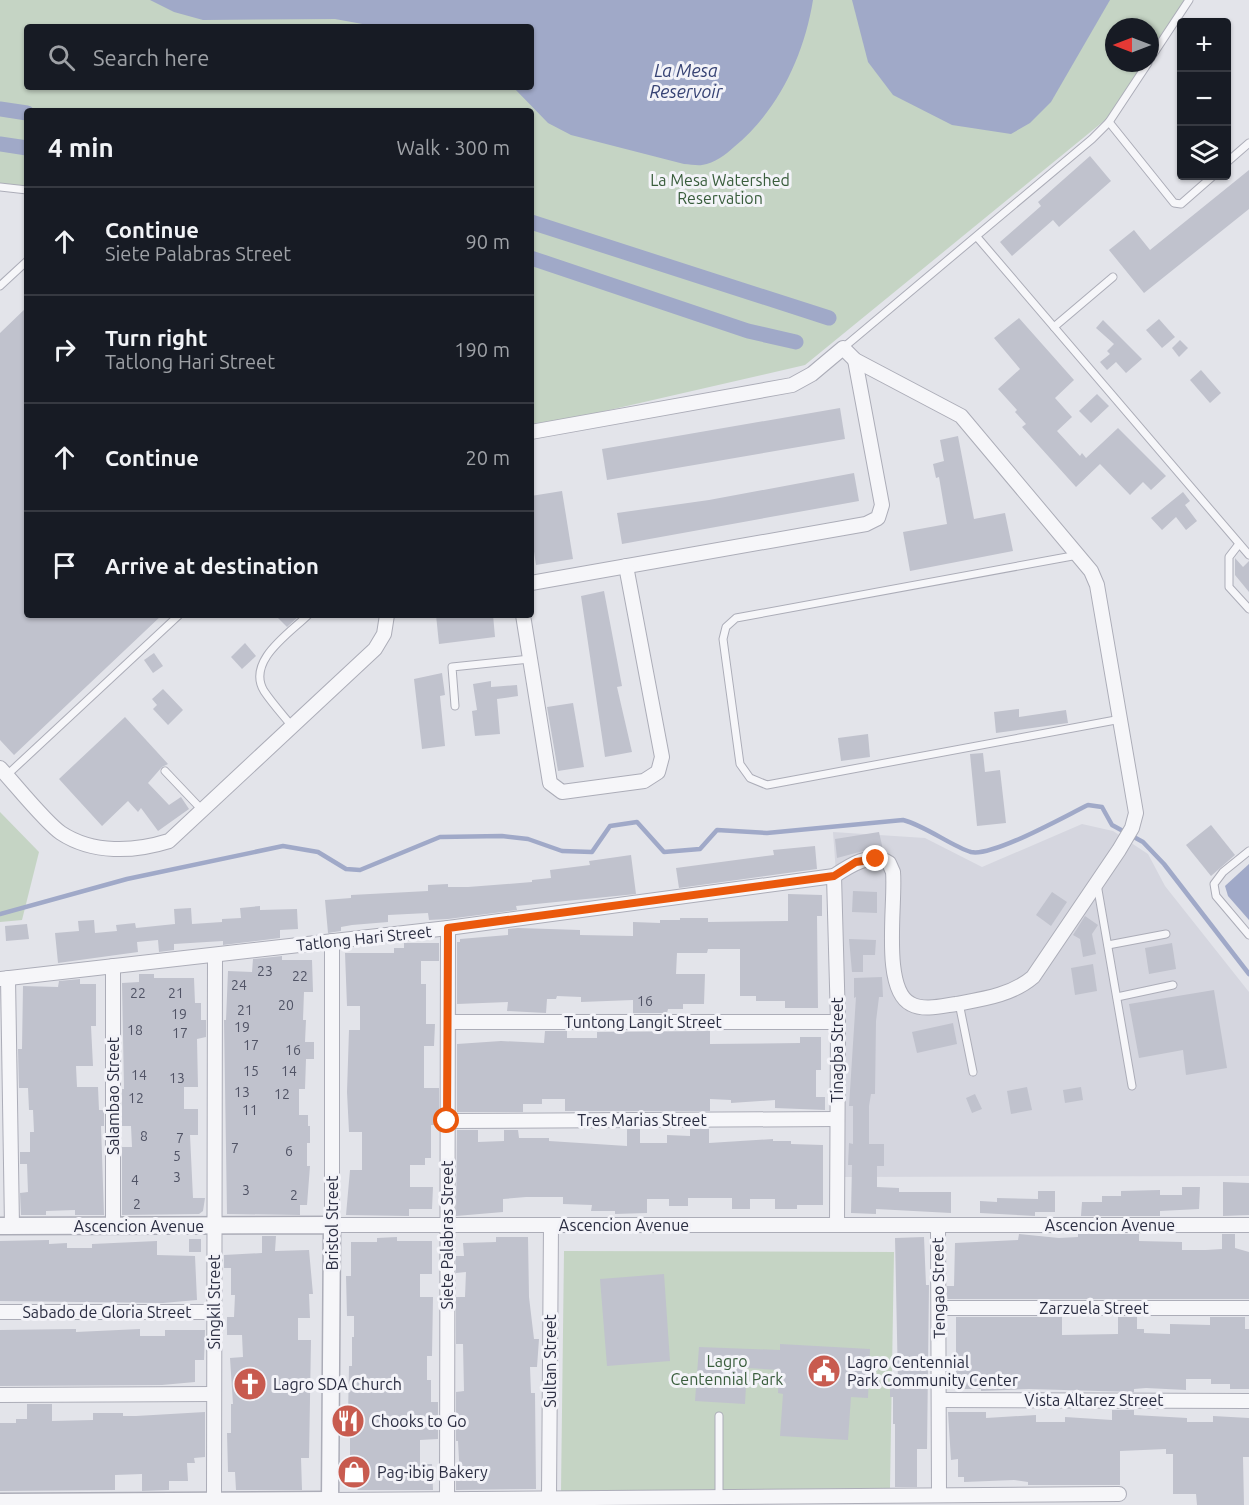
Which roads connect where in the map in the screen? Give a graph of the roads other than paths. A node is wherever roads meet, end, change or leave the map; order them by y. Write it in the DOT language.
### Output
graph roads {
  1 [pos="1189,0"];
  2 [pos="1159,46"];
  3 [pos="1142,72"];
  4 [pos="1109,122"];
  5 [pos="1249,143"];
  6 [pos="1231,160"];
  7 [pos="1208,180"];
  8 [pos="0,187"];
  9 [pos="24,190"];
  10 [pos="977,237"];
  11 [pos="24,264"];
  12 [pos="1113,277"];
  13 [pos="0,286"];
  14 [pos="1054,327"];
  15 [pos="843,348"];
  16 [pos="855,360"];
  17 [pos="534,431"];
  18 [pos="1239,544"];
  19 [pos="1080,555"];
  20 [pos="1249,555"];
  21 [pos="627,566"];
  22 [pos="534,582"];
  23 [pos="1249,609"];
  24 [pos="176,618"];
  25 [pos="305,618"];
  26 [pos="387,618"];
  27 [pos="524,618"];
  28 [pos="531,659"];
  29 [pos="455,706"];
  30 [pos="1121,719"];
  31 [pos="291,725"];
  32 [pos="165,771"];
  33 [pos="3,772"];
  34 [pos="203,811"];
  35 [pos="1249,851"];
  36 [pos="834,876"];
  37 [pos="1097,883"];
  38 [pos="448,928"];
  39 [pos="1166,934"];
  40 [pos="1249,935"];
  41 [pos="332,941"];
  42 [pos="1108,945"];
  43 [pos="215,955"];
  44 [pos="113,966"];
  45 [pos="4,979"];
  46 [pos="1173,985"];
  47 [pos="1117,997"];
  48 [pos="959,1003"];
  49 [pos="447,1022"];
  50 [pos="838,1022"];
  51 [pos="973,1072"];
  52 [pos="5,1081"];
  53 [pos="1132,1086"];
  54 [pos="837,1119"];
  55 [pos="447,1121"];
  56 [pos="837,1224"];
  57 [pos="938,1224"];
  58 [pos="214,1225"];
  59 [pos="332,1225"];
  60 [pos="447,1225"];
  61 [pos="551,1225"];
  62 [pos="1249,1225"];
  63 [pos="6,1226"];
  64 [pos="113,1226"];
  65 [pos="939,1308"];
  66 [pos="1249,1308"];
  67 [pos="0,1312"];
  68 [pos="214,1312"];
  69 [pos="214,1394"];
  70 [pos="0,1395"];
  71 [pos="940,1400"];
  72 [pos="1249,1401"];
  73 [pos="719,1416"];
  74 [pos="1119,1494"];
  75 [pos="939,1495"];
  76 [pos="549,1497"];
  77 [pos="719,1497"];
  78 [pos="1078,1501"];
  79 [pos="0,1502"];
  80 [pos="447,1502"];
  81 [pos="214,1503"];
  82 [pos="330,1503"];
  1 -- 2 [label="lane"];
  3 -- 4 [label="lane"];
  4 -- 7 [label="lane"];
  4 -- 10 [label="lane"];
  5 -- 6 [label="lane"];
  8 -- 9 [label="lane"];
  10 -- 14 [label="lane"];
  10 -- 15 [label="lane"];
  11 -- 13 [label="lane"];
  12 -- 14 [label="lane"];
  14 -- 18 [label="lane"];
  15 -- 16 [label="street"];
  15 -- 17 [label="street"];
  16 -- 19 [label="street"];
  16 -- 21 [label="street"];
  18 -- 20 [label="lane"];
  18 -- 23 [label="lane"];
  19 -- 30 [label="street"];
  19 -- 30 [label="lane"];
  21 -- 22 [label="street"];
  21 -- 28 [label="street"];
  24 -- 33 [label="lane"];
  25 -- 31 [label="lane"];
  26 -- 31 [label="street"];
  27 -- 28 [label="street"];
  28 -- 29 [label="lane"];
  30 -- 37 [label="street"];
  31 -- 34 [label="street"];
  32 -- 34 [label="lane"];
  33 -- 34 [label="street"];
  35 -- 40 [label="lane"];
  36 -- 38 [label="street, Tatlong Hari Street"];
  36 -- 48 [label="street"];
  36 -- 50 [label="street, Tinagba Street"];
  37 -- 42 [label="lane"];
  37 -- 48 [label="street"];
  38 -- 41 [label="street, Tatlong Hari Street"];
  38 -- 49 [label="street, Siete Palabras Street"];
  39 -- 42 [label="lane"];
  41 -- 43 [label="street, Tatlong Hari Street"];
  41 -- 59 [label="street, Bristol Street"];
  42 -- 47 [label="lane"];
  43 -- 44 [label="street, Tatlong Hari Street"];
  43 -- 58 [label="street, Singkil Street"];
  44 -- 45 [label="street, Tatlong Hari Street"];
  44 -- 64 [label="street, Salambao Street"];
  45 -- 52 [label="street"];
  46 -- 47 [label="lane"];
  47 -- 53 [label="lane"];
  48 -- 51 [label="lane"];
  49 -- 50 [label="street, Tuntong Langit Street"];
  49 -- 55 [label="street, Siete Palabras Street"];
  50 -- 54 [label="street, Tinagba Street"];
  52 -- 63 [label="street"];
  54 -- 55 [label="street, Tres Marias Street"];
  54 -- 56 [label="street, Tinagba Street"];
  55 -- 60 [label="street, Siete Palabras Street"];
  56 -- 57 [label="street, Ascencion Avenue"];
  56 -- 61 [label="street, Ascencion Avenue"];
  57 -- 62 [label="street, Ascencion Avenue"];
  57 -- 65 [label="street, Tengao Street"];
  58 -- 59 [label="street, Ascencion Avenue"];
  58 -- 64 [label="street, Ascencion Avenue"];
  58 -- 68 [label="street, Singkil Street"];
  59 -- 60 [label="street, Ascencion Avenue"];
  59 -- 82 [label="street, Bristol Street"];
  60 -- 61 [label="street, Ascencion Avenue"];
  60 -- 80 [label="street, Siete Palabras Street"];
  61 -- 76 [label="street, Sultan Street"];
  63 -- 64 [label="street, Ascencion Avenue"];
  65 -- 66 [label="street, Zarzuela Street"];
  65 -- 71 [label="street, Tengao Street"];
  67 -- 68 [label="street, Sabado de Gloria Street"];
  68 -- 69 [label="street, Singkil Street"];
  69 -- 70 [label="street"];
  69 -- 81 [label="street, Singkil Street"];
  71 -- 72 [label="street, Vista Altarez Street"];
  71 -- 75 [label="street, Tengao Street"];
  73 -- 77 [label="lane"];
  74 -- 78 [label="street"];
  75 -- 77 [label="street"];
  75 -- 78 [label="street"];
  76 -- 77 [label="street"];
  76 -- 80 [label="street"];
  79 -- 81 [label="street"];
  80 -- 82 [label="street"];
  81 -- 82 [label="street"];
}
